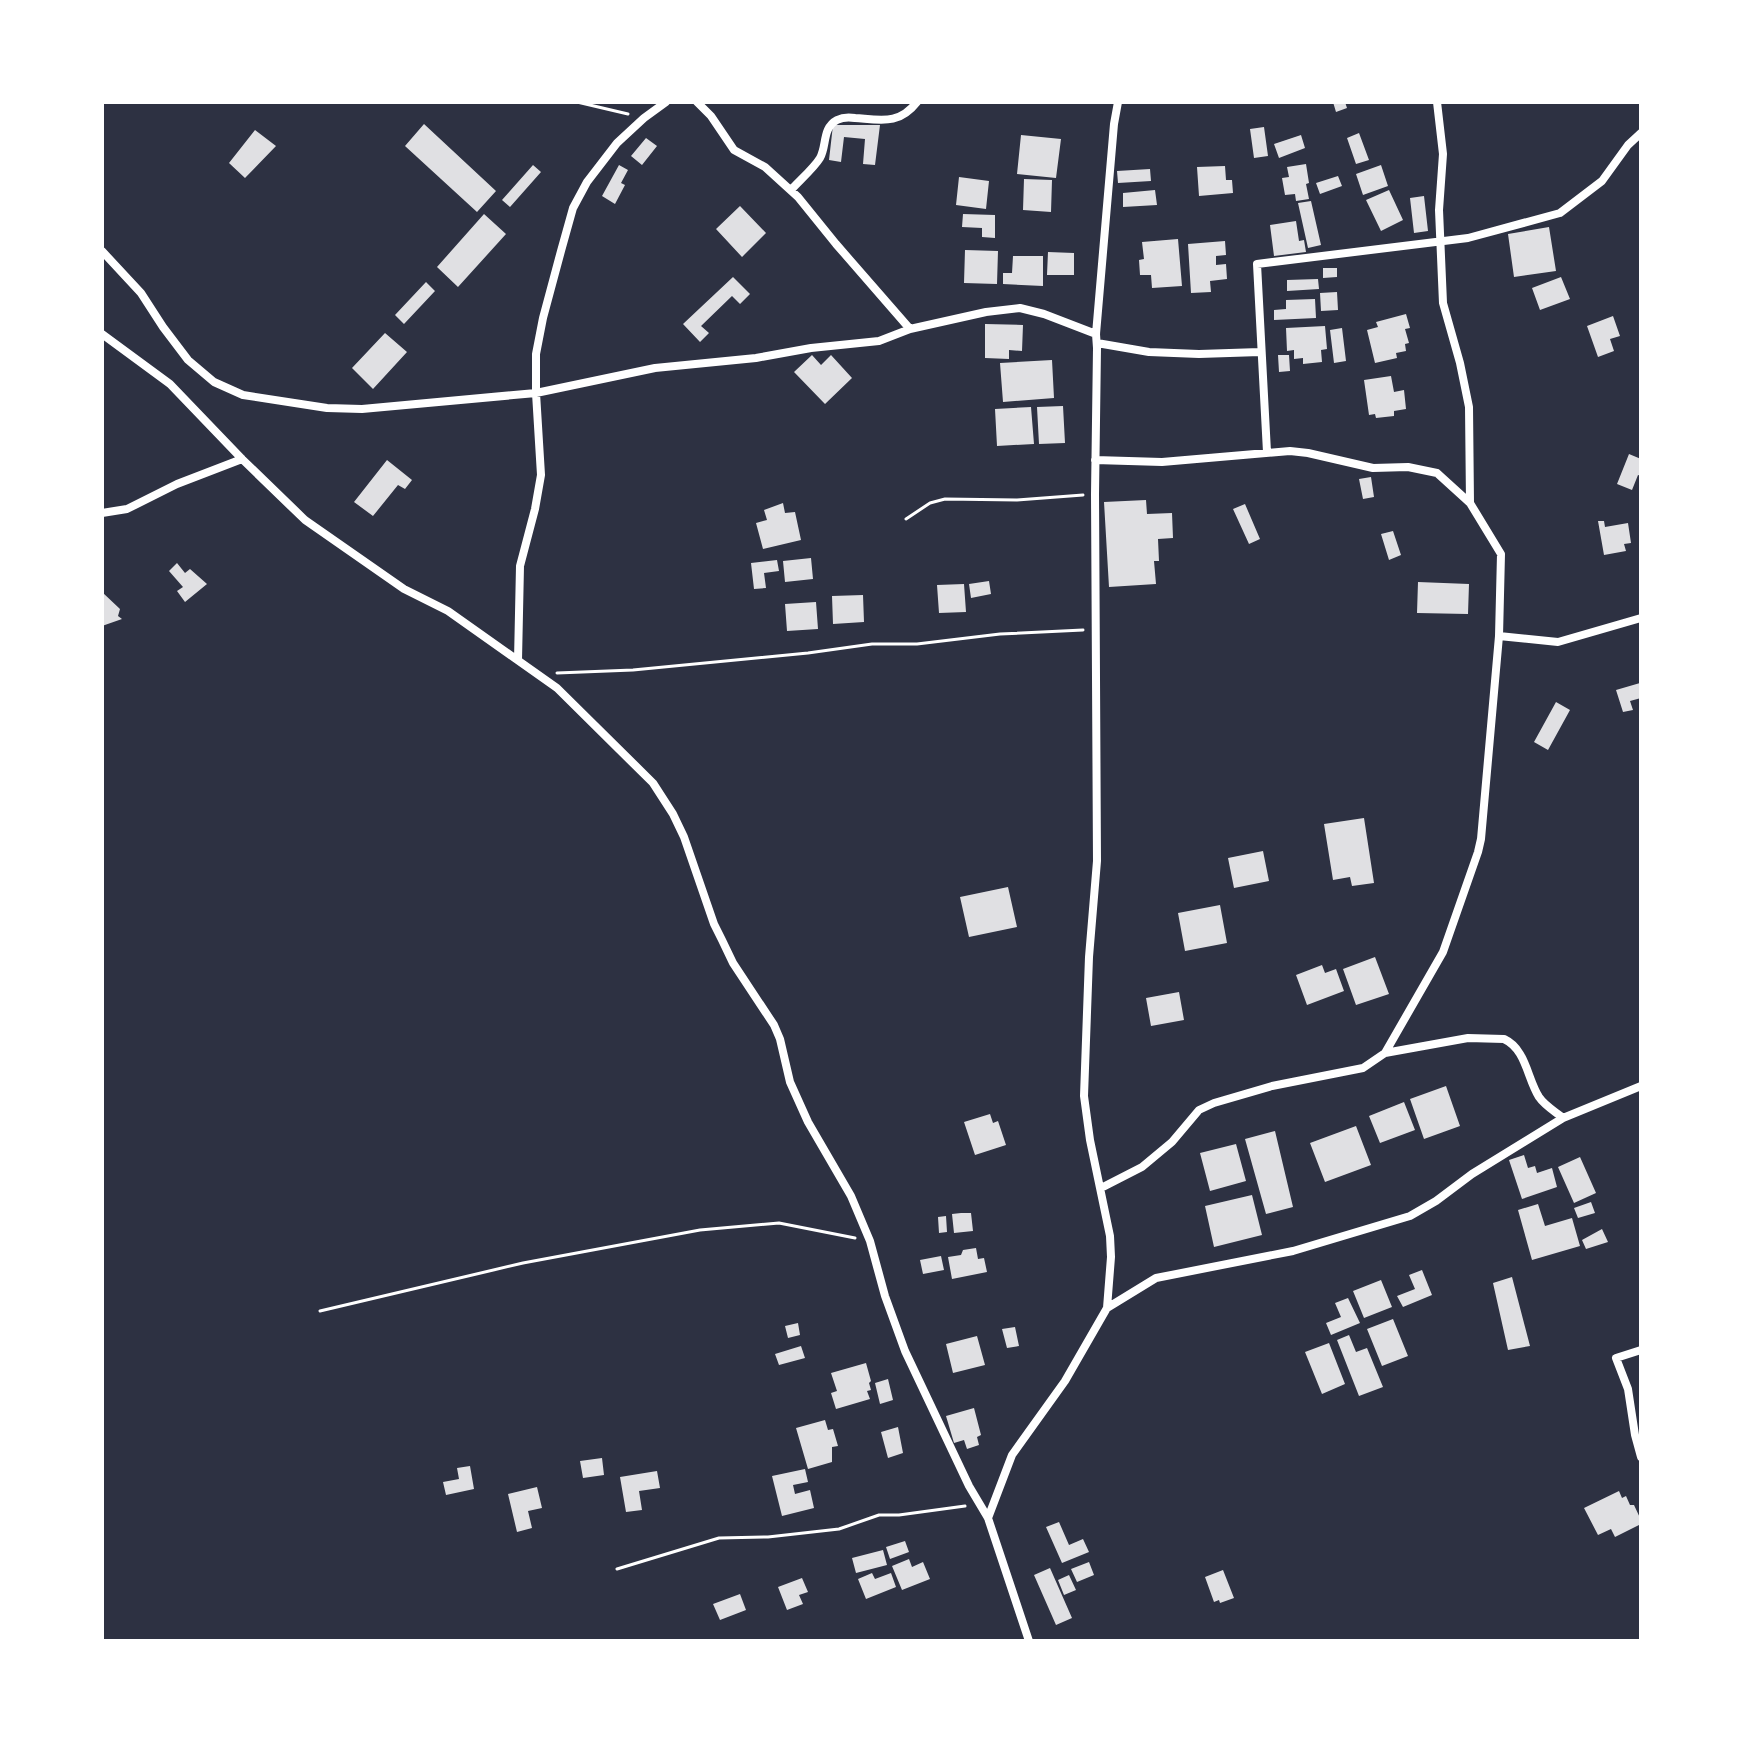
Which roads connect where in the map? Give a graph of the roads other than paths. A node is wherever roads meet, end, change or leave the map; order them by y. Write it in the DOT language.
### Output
graph roads {
  1 [pos="666,102"];
  2 [pos="697,102"];
  3 [pos="917,102"];
  4 [pos="1118,102"];
  5 [pos="1437,102"];
  6 [pos="1641,133"];
  7 [pos="791,190"];
  8 [pos="1439,241"];
  9 [pos="102,251"];
  10 [pos="910,329"];
  11 [pos="102,334"];
  12 [pos="1096,338"];
  13 [pos="1260,352"];
  14 [pos="536,393"];
  15 [pos="1267,452"];
  16 [pos="242,459"];
  17 [pos="1095,460"];
  18 [pos="1470,503"];
  19 [pos="102,513"];
  20 [pos="1641,618"];
  21 [pos="1499,636"];
  22 [pos="518,660"];
  23 [pos="1385,1053"];
  24 [pos="1641,1086"];
  25 [pos="1563,1118"];
  26 [pos="1101,1188"];
  27 [pos="1107,1308"];
  28 [pos="1641,1350"];
  29 [pos="1641,1457"];
  30 [pos="988,1518"];
  31 [pos="1029,1641"];
  1 -- 14 [label="street"];
  2 -- 7 [label="street"];
  3 -- 7 [label="street"];
  4 -- 12 [label="street"];
  5 -- 8 [label="street"];
  6 -- 8 [label="street"];
  7 -- 10 [label="street"];
  8 -- 13 [label="street"];
  8 -- 18 [label="street"];
  9 -- 14 [label="street"];
  10 -- 12 [label="street"];
  10 -- 14 [label="street"];
  11 -- 16 [label="street"];
  12 -- 13 [label="street"];
  12 -- 17 [label="street"];
  13 -- 15 [label="street"];
  14 -- 22 [label="street"];
  15 -- 17 [label="street"];
  15 -- 18 [label="street"];
  16 -- 19 [label="street"];
  16 -- 22 [label="street"];
  17 -- 26 [label="street"];
  18 -- 21 [label="street"];
  20 -- 21 [label="street"];
  21 -- 23 [label="street"];
  22 -- 30 [label="street"];
  23 -- 25 [label="street"];
  23 -- 26 [label="street"];
  24 -- 25 [label="street"];
  25 -- 27 [label="street"];
  26 -- 27 [label="street"];
  27 -- 30 [label="street"];
  28 -- 29 [label="street"];
  30 -- 31 [label="street"];
}
